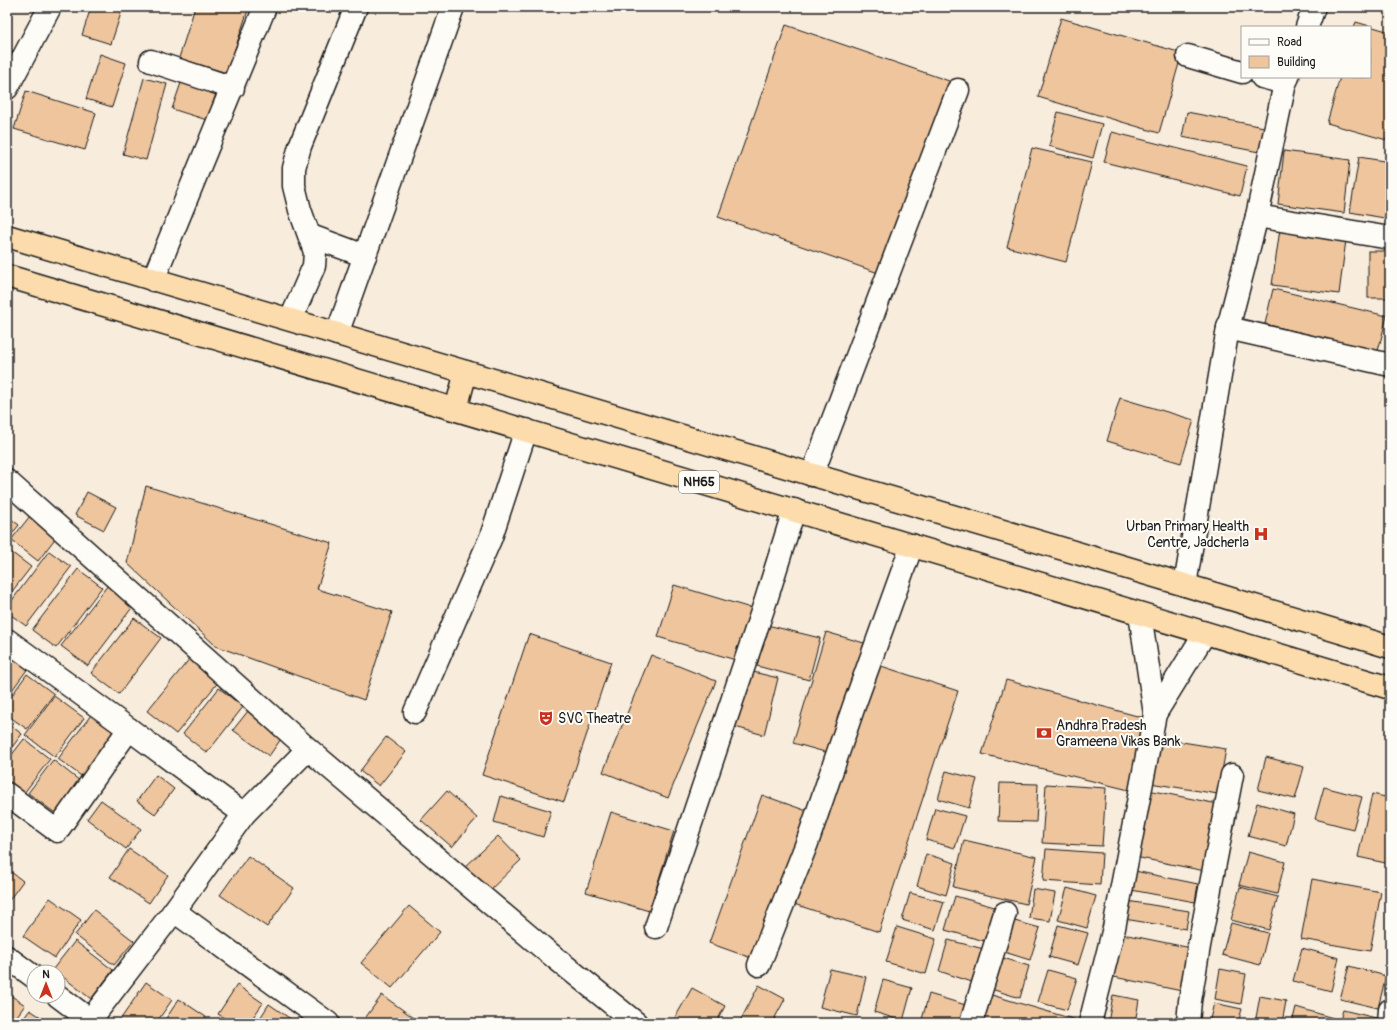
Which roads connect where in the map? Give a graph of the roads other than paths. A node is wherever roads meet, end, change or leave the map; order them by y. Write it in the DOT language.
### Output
graph roads {
  1 [pos="50,7"];
  2 [pos="265,7"];
  3 [pos="356,7"];
  4 [pos="453,7"];
  5 [pos="1314,7"];
  6 [pos="1307,26"];
  7 [pos="1188,56"];
  8 [pos="152,61"];
  9 [pos="1241,72"];
  10 [pos="1270,78"];
  11 [pos="1286,80"];
  12 [pos="7,88"];
  13 [pos="233,88"];
  14 [pos="958,90"];
  15 [pos="1257,216"];
  16 [pos="7,236"];
  17 [pos="311,236"];
  18 [pos="1390,238"];
  19 [pos="365,256"];
  20 [pos="7,276"];
  21 [pos="153,280"];
  22 [pos="291,320"];
  23 [pos="1228,328"];
  24 [pos="337,334"];
  25 [pos="1390,365"];
  26 [pos="466,372"];
  27 [pos="456,410"];
  28 [pos="526,430"];
  29 [pos="812,475"];
  30 [pos="7,481"];
  31 [pos="794,510"];
  32 [pos="912,545"];
  33 [pos="1185,585"];
  34 [pos="1140,614"];
  35 [pos="1205,633"];
  36 [pos="7,640"];
  37 [pos="1390,647"];
  38 [pos="1390,688"];
  39 [pos="415,712"];
  40 [pos="1155,714"];
  41 [pos="129,729"];
  42 [pos="308,749"];
  43 [pos="1232,775"];
  44 [pos="7,794"];
  45 [pos="244,814"];
  46 [pos="174,911"];
  47 [pos="1005,913"];
  48 [pos="656,927"];
  49 [pos="7,956"];
  50 [pos="759,965"];
  51 [pos="26,971"];
  52 [pos="66,1002"];
  53 [pos="1390,1010"];
  54 [pos="91,1022"];
  55 [pos="328,1023"];
  56 [pos="636,1023"];
  57 [pos="971,1023"];
  58 [pos="1090,1023"];
  59 [pos="1188,1023"];
  60 [pos="1389,1023"];
  1 -- 12 [label="street"];
  2 -- 13 [label="street"];
  3 -- 17 [label="street"];
  4 -- 19 [label="street"];
  5 -- 6 [label="street"];
  7 -- 9 [label="street"];
  8 -- 13 [label="street"];
  10 -- 11 [label="street"];
  11 -- 15 [label="street"];
  13 -- 21 [label="street"];
  14 -- 29 [label="street"];
  15 -- 18 [label="street"];
  15 -- 23 [label="street"];
  16 -- 21 [label="highway"];
  17 -- 19 [label="street"];
  17 -- 22 [label="street"];
  19 -- 24 [label="street"];
  20 -- 27 [label="highway, NH65"];
  21 -- 22 [label="highway"];
  22 -- 24 [label="highway"];
  23 -- 25 [label="street"];
  23 -- 33 [label="street"];
  24 -- 26 [label="highway"];
  26 -- 27 [label="highway"];
  26 -- 29 [label="highway"];
  27 -- 28 [label="highway, NH65"];
  28 -- 31 [label="highway, NH65"];
  28 -- 39 [label="street"];
  29 -- 33 [label="highway"];
  30 -- 42 [label="street"];
  31 -- 32 [label="highway, NH65"];
  31 -- 48 [label="street"];
  32 -- 34 [label="highway, NH65"];
  32 -- 50 [label="street"];
  33 -- 37 [label="highway"];
  34 -- 35 [label="highway, NH65"];
  34 -- 40 [label="street"];
  35 -- 38 [label="highway, NH65"];
  35 -- 40 [label="street"];
  36 -- 41 [label="street"];
  40 -- 58 [label="street"];
  41 -- 44 [label="street"];
  41 -- 45 [label="street"];
  42 -- 45 [label="street"];
  42 -- 56 [label="street"];
  43 -- 59 [label="street"];
  45 -- 46 [label="street"];
  46 -- 54 [label="street"];
  46 -- 55 [label="street"];
  47 -- 57 [label="street"];
  49 -- 51 [label="street"];
  52 -- 54 [label="street"];
  53 -- 60 [label="street"];
}
